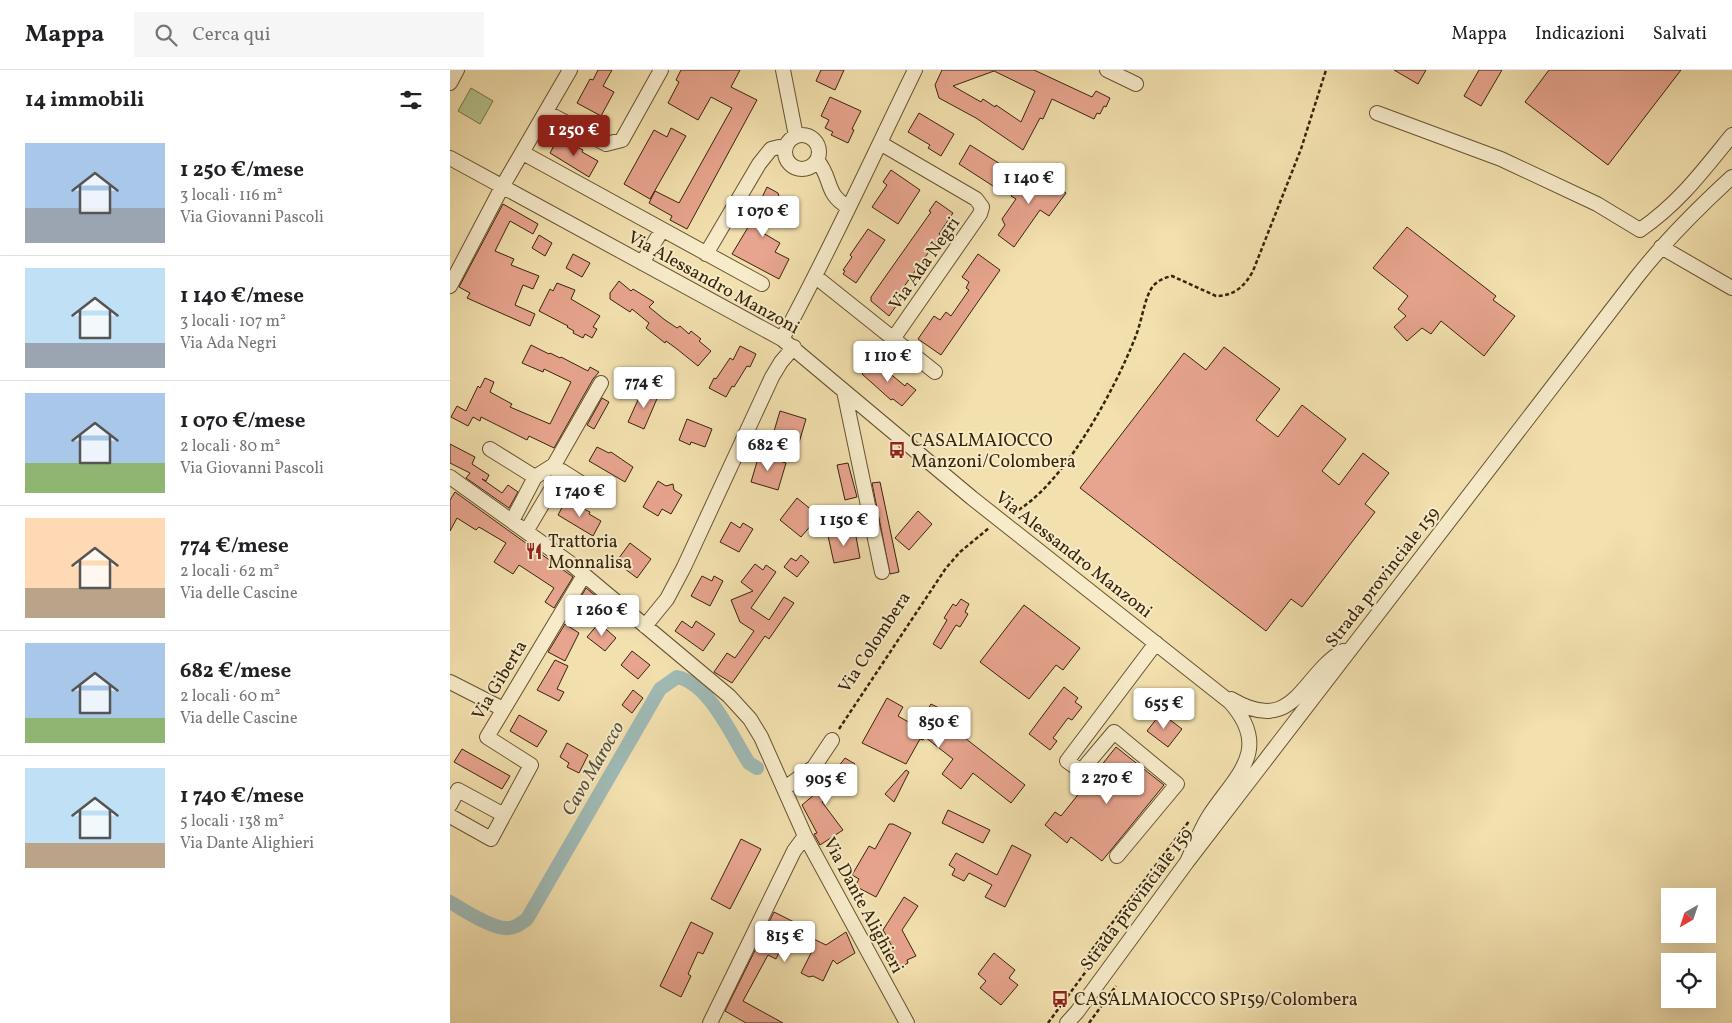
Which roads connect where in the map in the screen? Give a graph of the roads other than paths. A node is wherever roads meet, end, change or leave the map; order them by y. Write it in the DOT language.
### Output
graph roads {
  1 [pos="457,70"];
  2 [pos="570,70"];
  3 [pos="661,70"];
  4 [pos="783,70"];
  5 [pos="915,70"];
  6 [pos="1107,70"];
  7 [pos="450,83"];
  8 [pos="1136,84"];
  9 [pos="546,112"];
  10 [pos="1377,112"];
  11 [pos="1732,135"];
  12 [pos="796,136"];
  13 [pos="880,143"];
  14 [pos="785,150"];
  15 [pos="523,153"];
  16 [pos="450,158"];
  17 [pos="817,160"];
  18 [pos="1732,177"];
  19 [pos="502,187"];
  20 [pos="848,208"];
  21 [pos="662,230"];
  22 [pos="1661,247"];
  23 [pos="706,254"];
  24 [pos="642,263"];
  25 [pos="816,277"];
  26 [pos="762,284"];
  27 [pos="450,286"];
  28 [pos="1732,288"];
  29 [pos="782,339"];
  30 [pos="894,340"];
  31 [pos="794,348"];
  32 [pos="935,372"];
  33 [pos="600,382"];
  34 [pos="844,391"];
  35 [pos="490,449"];
  36 [pos="535,477"];
  37 [pos="450,478"];
  38 [pos="606,499"];
  39 [pos="512,521"];
  40 [pos="527,530"];
  41 [pos="882,572"];
  42 [pos="584,575"];
  43 [pos="645,626"];
  44 [pos="1156,644"];
  45 [pos="1353,646"];
  46 [pos="450,682"];
  47 [pos="1221,693"];
  48 [pos="503,709"];
  49 [pos="832,740"];
  50 [pos="785,788"];
  51 [pos="450,805"];
  52 [pos="504,815"];
  53 [pos="450,816"];
  54 [pos="805,836"];
  55 [pos="1117,856"];
  56 [pos="1187,862"];
  57 [pos="1074,1018"];
  58 [pos="710,1023"];
  59 [pos="908,1023"];
  60 [pos="1067,1023"];
  1 -- 7 [label="street"];
  2 -- 9 [label="street"];
  3 -- 9 [label="street"];
  4 -- 12 [label="street"];
  5 -- 13 [label="street"];
  6 -- 8 [label="street"];
  9 -- 15 [label="street"];
  10 -- 11 [label="street"];
  12 -- 14 [label="street"];
  12 -- 17 [label="street"];
  13 -- 20 [label="street"];
  13 -- 30 [label="street, Via Ada Negri"];
  14 -- 17 [label="street"];
  14 -- 23 [label="street"];
  15 -- 19 [label="street"];
  15 -- 21 [label="street"];
  16 -- 19 [label="street, Via Alessandro Manzoni"];
  17 -- 20 [label="street"];
  18 -- 22 [label="street, Strada provinciale 159"];
  19 -- 24 [label="street, Via Alessandro Manzoni"];
  19 -- 27 [label="street"];
  20 -- 25 [label="street"];
  21 -- 23 [label="street"];
  21 -- 24 [label="street"];
  22 -- 28 [label="street"];
  22 -- 45 [label="street, Strada provinciale 159"];
  23 -- 26 [label="street"];
  24 -- 29 [label="street, Via Alessandro Manzoni"];
  25 -- 29 [label="street"];
  25 -- 30 [label="street, Via Ada Negri"];
  29 -- 31 [label="street, Via Alessandro Manzoni"];
  30 -- 32 [label="street, Via Ada Negri"];
  31 -- 34 [label="street, Via Alessandro Manzoni"];
  31 -- 43 [label="street"];
  33 -- 36 [label="street"];
  34 -- 41 [label="street"];
  34 -- 44 [label="street, Via Alessandro Manzoni"];
  35 -- 36 [label="street"];
  36 -- 39 [label="street"];
  37 -- 39 [label="street, Via Dante Alighieri"];
  38 -- 40 [label="street"];
  39 -- 40 [label="street, Via Dante Alighieri"];
  40 -- 42 [label="street, Via Dante Alighieri"];
  42 -- 43 [label="street, Via Dante Alighieri"];
  42 -- 48 [label="street, Via Giberta"];
  43 -- 50 [label="street, Via Dante Alighieri"];
  44 -- 47 [label="street, Via Alessandro Manzoni"];
  44 -- 55 [label="street"];
  45 -- 47 [label="street"];
  45 -- 56 [label="street, Strada provinciale 159"];
  46 -- 48 [label="street"];
  47 -- 56 [label="street"];
  48 -- 52 [label="street, Via Giberta"];
  49 -- 50 [label="street"];
  50 -- 54 [label="street, Via Dante Alighieri"];
  51 -- 52 [label="street"];
  52 -- 53 [label="street, Via Giberta"];
  54 -- 58 [label="street"];
  54 -- 59 [label="street, Via Dante Alighieri"];
  56 -- 57 [label="street, Strada provinciale 159"];
  57 -- 60 [label="street, Strada provinciale 159"];
}
